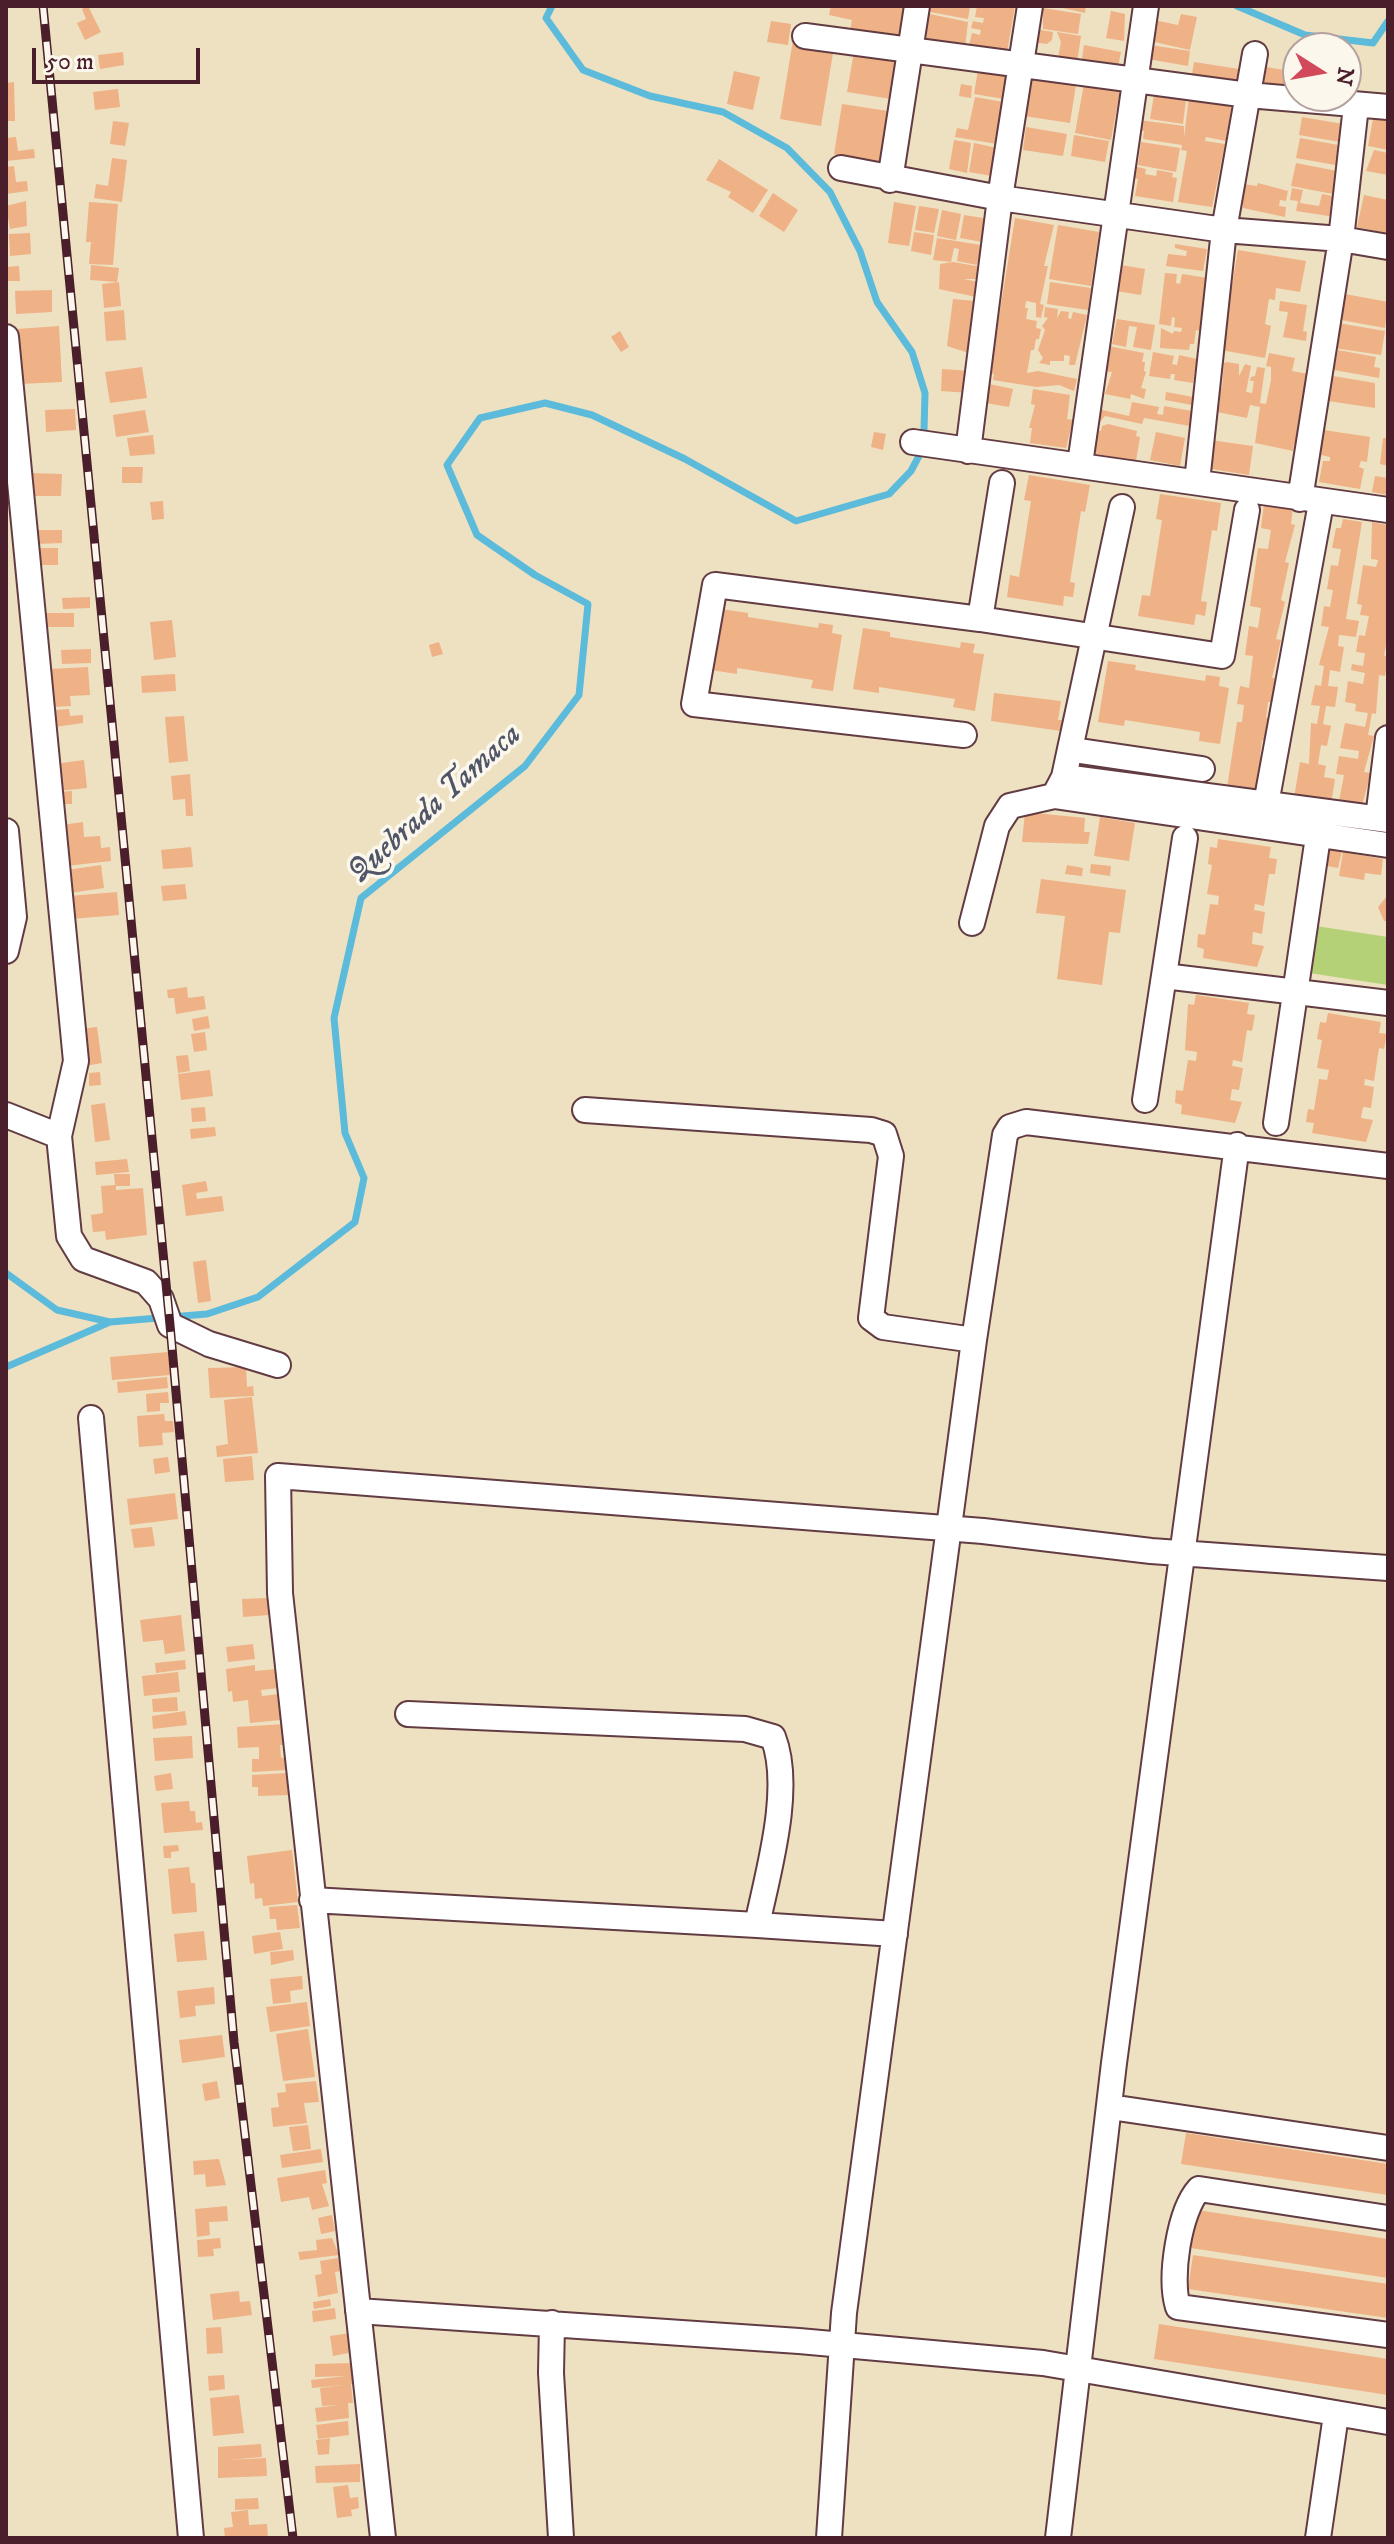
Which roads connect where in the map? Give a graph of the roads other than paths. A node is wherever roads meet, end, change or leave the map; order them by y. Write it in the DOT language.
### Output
graph roads {
  1 [pos="917,6"];
  2 [pos="1030,6"];
  3 [pos="1146,6"];
  4 [pos="805,36"];
  5 [pos="910,53"];
  6 [pos="1255,54"];
  7 [pos="1022,63"];
  8 [pos="1133,77"];
  9 [pos="1248,95"];
  10 [pos="1282,98"];
  11 [pos="1362,106"];
  12 [pos="1388,107"];
  13 [pos="1355,112"];
  14 [pos="841,168"];
  15 [pos="890,180"];
  16 [pos="1000,198"];
  17 [pos="1115,212"];
  18 [pos="1224,230"];
  19 [pos="1341,239"];
  20 [pos="1388,247"];
  21 [pos="6,337"];
  22 [pos="913,442"];
  23 [pos="968,451"];
  24 [pos="1080,464"];
  25 [pos="1197,482"];
  26 [pos="1002,483"];
  27 [pos="1311,501"];
  28 [pos="1122,507"];
  29 [pos="1247,510"];
  30 [pos="1388,510"];
  31 [pos="980,619"];
  32 [pos="1094,636"];
  33 [pos="964,735"];
  34 [pos="1388,738"];
  35 [pos="1073,750"];
  36 [pos="1202,769"];
  37 [pos="1059,787"];
  38 [pos="1266,804"];
  39 [pos="1383,819"];
  40 [pos="1319,824"];
  41 [pos="6,831"];
  42 [pos="1185,838"];
  43 [pos="1388,845"];
  44 [pos="972,923"];
  45 [pos="6,951"];
  46 [pos="1164,976"];
  47 [pos="1296,993"];
  48 [pos="1388,1003"];
  49 [pos="1145,1100"];
  50 [pos="585,1110"];
  51 [pos="6,1115"];
  52 [pos="1276,1123"];
  53 [pos="59,1136"];
  54 [pos="1237,1145"];
  55 [pos="1388,1166"];
  56 [pos="974,1340"];
  57 [pos="278,1365"];
  58 [pos="91,1418"];
  59 [pos="949,1529"];
  60 [pos="1182,1553"];
  61 [pos="1388,1568"];
  62 [pos="408,1714"];
  63 [pos="312,1900"];
  64 [pos="757,1925"];
  65 [pos="895,1934"];
  66 [pos="1110,2107"];
  67 [pos="1388,2148"];
  68 [pos="1388,2218"];
  69 [pos="358,2311"];
  70 [pos="552,2323"];
  71 [pos="1388,2335"];
  72 [pos="840,2345"];
  73 [pos="1077,2368"];
  74 [pos="1336,2415"];
  75 [pos="1388,2422"];
  76 [pos="191,2538"];
  77 [pos="383,2538"];
  78 [pos="561,2538"];
  79 [pos="829,2538"];
  80 [pos="1058,2538"];
  81 [pos="1318,2538"];
  1 -- 5 [label="street"];
  2 -- 7 [label="street"];
  3 -- 8 [label="street"];
  4 -- 5 [label="street"];
  5 -- 7 [label="street"];
  5 -- 15 [label="street"];
  6 -- 9 [label="street"];
  7 -- 8 [label="street"];
  7 -- 16 [label="street"];
  8 -- 9 [label="street"];
  8 -- 17 [label="street"];
  9 -- 10 [label="street"];
  9 -- 18 [label="street"];
  11 -- 12 [label="street"];
  13 -- 19 [label="street"];
  14 -- 15 [label="street"];
  15 -- 16 [label="street"];
  16 -- 17 [label="street"];
  16 -- 23 [label="street"];
  17 -- 18 [label="street"];
  17 -- 24 [label="street"];
  18 -- 19 [label="street"];
  18 -- 25 [label="street"];
  19 -- 20 [label="street"];
  19 -- 27 [label="street"];
  21 -- 53 [label="street"];
  22 -- 23 [label="street"];
  23 -- 24 [label="street"];
  24 -- 25 [label="street"];
  25 -- 27 [label="street"];
  26 -- 31 [label="street"];
  27 -- 30 [label="street"];
  27 -- 38 [label="street"];
  28 -- 32 [label="street"];
  29 -- 32 [label="street"];
  31 -- 32 [label="street"];
  31 -- 33 [label="street"];
  32 -- 35 [label="street"];
  34 -- 39 [label="street"];
  35 -- 36 [label="street"];
  35 -- 37 [label="street"];
  37 -- 38 [label="street"];
  37 -- 40 [label="street"];
  37 -- 44 [label="street"];
  38 -- 40 [label="street"];
  39 -- 40 [label="street"];
  40 -- 43 [label="street"];
  40 -- 47 [label="street"];
  41 -- 45 [label="street"];
  42 -- 46 [label="street"];
  46 -- 47 [label="street"];
  46 -- 49 [label="street"];
  47 -- 48 [label="street"];
  47 -- 52 [label="street"];
  50 -- 56 [label="street"];
  51 -- 53 [label="street"];
  53 -- 57 [label="street"];
  54 -- 55 [label="street"];
  54 -- 56 [label="street"];
  54 -- 60 [label="street"];
  56 -- 59 [label="street"];
  58 -- 76 [label="street"];
  59 -- 60 [label="street"];
  59 -- 63 [label="street"];
  59 -- 65 [label="street"];
  60 -- 61 [label="street"];
  60 -- 66 [label="street"];
  62 -- 64 [label="street"];
  63 -- 64 [label="street"];
  63 -- 69 [label="street"];
  64 -- 65 [label="street"];
  65 -- 72 [label="street"];
  66 -- 67 [label="street"];
  66 -- 73 [label="street"];
  68 -- 71 [label="street"];
  69 -- 70 [label="street"];
  69 -- 77 [label="street"];
  70 -- 72 [label="street"];
  70 -- 78 [label="street"];
  72 -- 73 [label="street"];
  72 -- 79 [label="street"];
  73 -- 74 [label="street"];
  73 -- 80 [label="street"];
  74 -- 75 [label="street"];
  74 -- 81 [label="street"];
}
